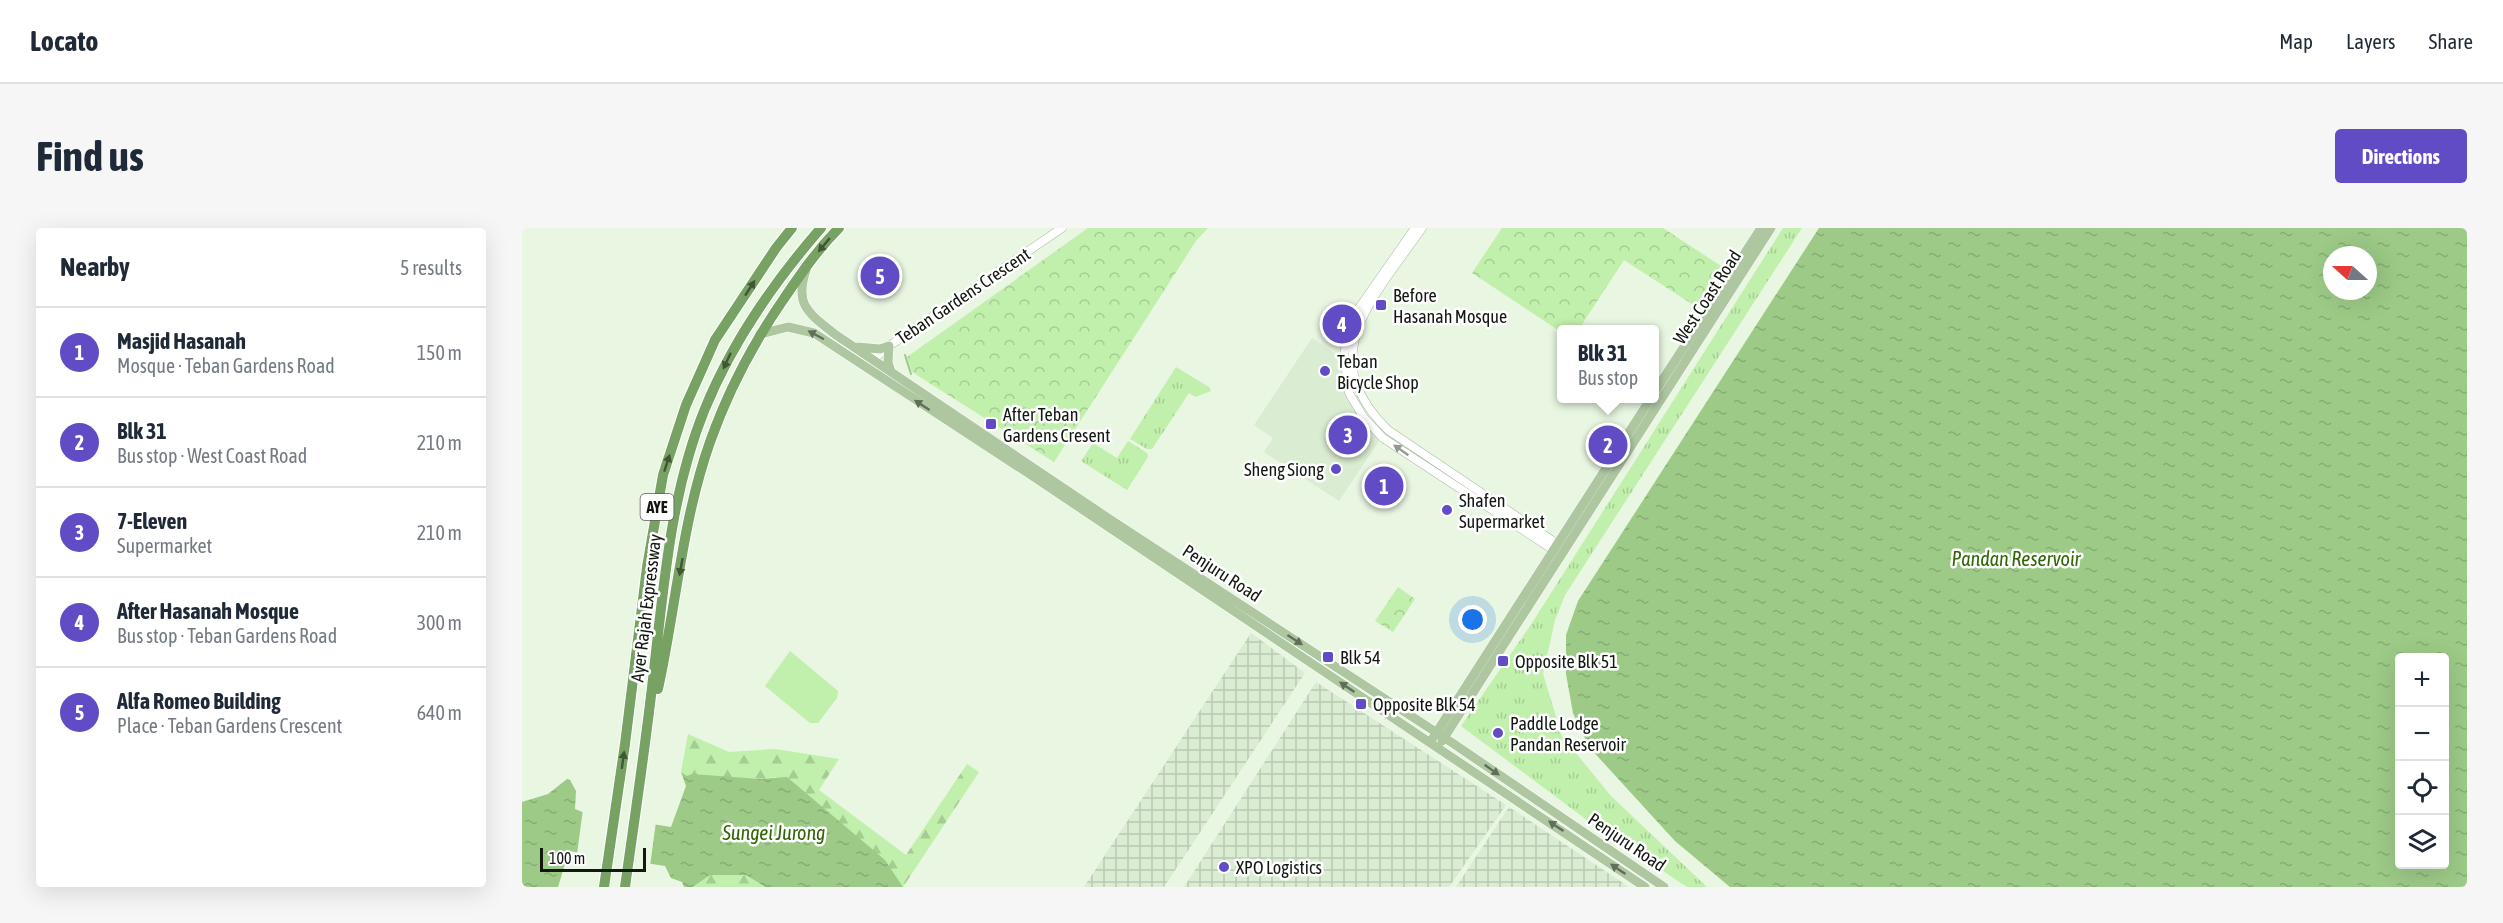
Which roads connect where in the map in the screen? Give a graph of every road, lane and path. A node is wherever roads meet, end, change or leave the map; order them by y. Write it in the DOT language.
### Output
graph roads {
  1 [pos="792,228"];
  2 [pos="821,228"];
  3 [pos="839,228"];
  4 [pos="1062,228"];
  5 [pos="1415,228"];
  6 [pos="1422,228"];
  7 [pos="1761,228"];
  8 [pos="1771,228"];
  9 [pos="809,262"];
  10 [pos="760,334"];
  11 [pos="889,346"];
  12 [pos="855,347"];
  13 [pos="869,363"];
  14 [pos="891,372"];
  15 [pos="1659,385"];
  16 [pos="1659,399"];
  17 [pos="1649,403"];
  18 [pos="1656,403"];
  19 [pos="1130,537"];
  20 [pos="1560,550"];
  21 [pos="1440,735"];
  22 [pos="645,744"];
  23 [pos="1434,745"];
  24 [pos="604,887"];
  25 [pos="626,887"];
  26 [pos="1646,887"];
  27 [pos="1664,887"];
  24 -- 1 [label="highway, Ayer Rajah Expressway / AYE, one-way"];
  2 -- 22 [label="highway, Ayer Rajah Expressway / AYE, one-way"];
  3 -- 9 [label="highway, one-way"];
  4 -- 11 [label="street, Teban Gardens Crescent"];
  20 -- 5 [label="street, one-way"];
  6 -- 20 [label="street"];
  7 -- 15 [label="main road, West Coast Road"];
  8 -- 16 [label="main road, West Coast Road"];
  9 -- 10 [label="highway"];
  9 -- 12 [label="main road, Penjuru Road"];
  13 -- 10 [label="main road, Penjuru Road, one-way"];
  10 -- 22 [label="highway, one-way"];
  11 -- 12 [label="main road"];
  11 -- 13 [label="street, Teban Gardens Crescent"];
  11 -- 14 [label="main road"];
  12 -- 13 [label="main road, Penjuru Road"];
  13 -- 14 [label="main road, Penjuru Road"];
  19 -- 13 [label="main road, Penjuru Road, one-way"];
  14 -- 19 [label="main road, Penjuru Road"];
  17 -- 20 [label="main road, West Coast Road"];
  18 -- 20 [label="main road, West Coast Road"];
  19 -- 21 [label="main road, Penjuru Road, one-way"];
  23 -- 19 [label="main road, Penjuru Road, one-way"];
  20 -- 21 [label="main road, West Coast Road"];
  21 -- 23 [label="main road, West Coast Road"];
  21 -- 27 [label="main road, Penjuru Road, one-way"];
  22 -- 25 [label="highway, Ayer Rajah Expressway / AYE"];
  26 -- 23 [label="main road, Penjuru Road, one-way"];
}
